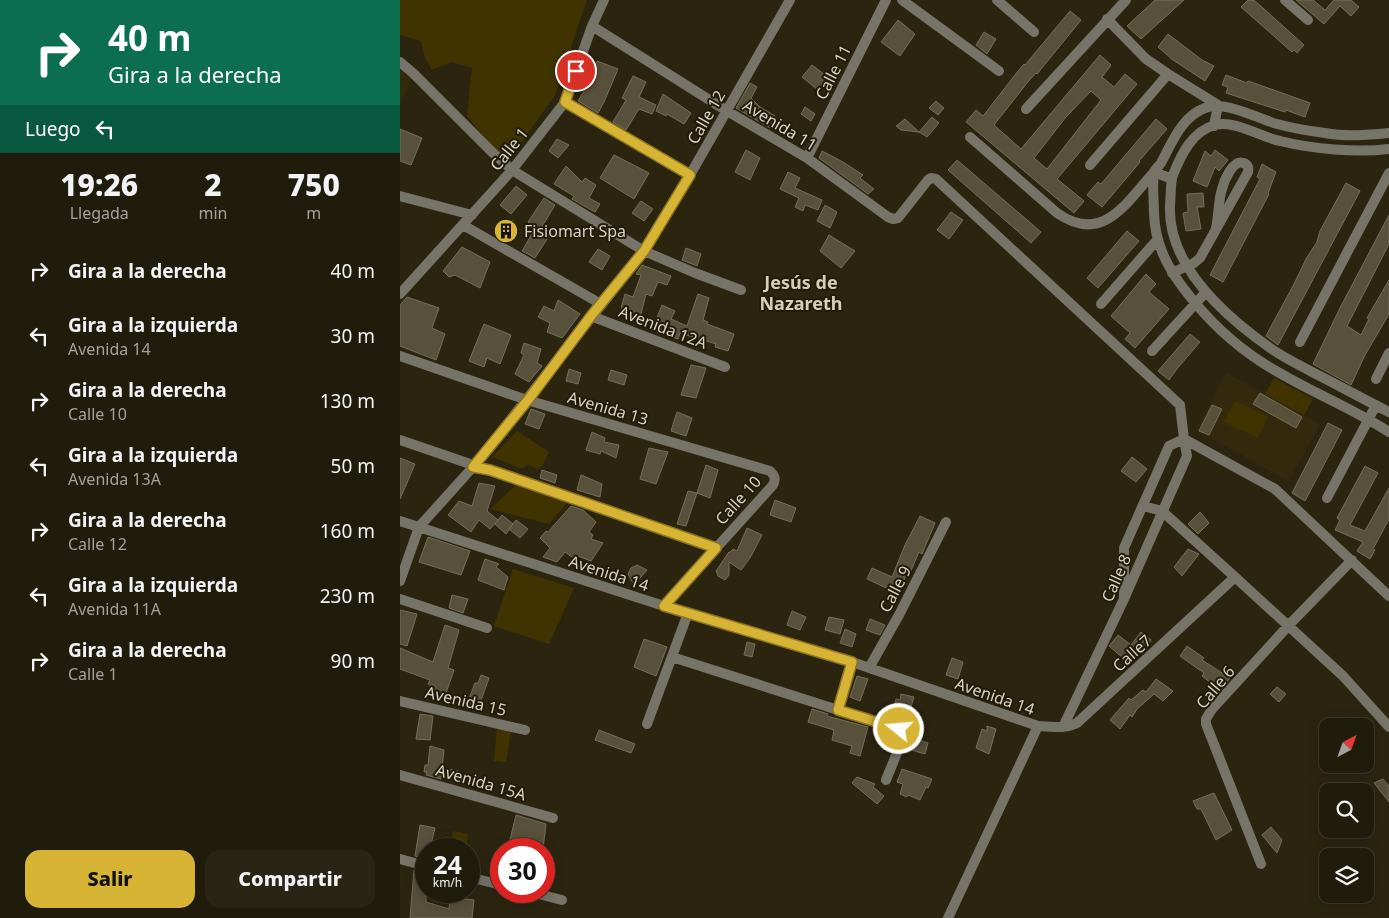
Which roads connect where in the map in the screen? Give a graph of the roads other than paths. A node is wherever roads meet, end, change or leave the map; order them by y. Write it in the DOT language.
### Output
graph roads {
  1 [pos="604,0"];
  2 [pos="790,0"];
  3 [pos="886,0"];
  4 [pos="902,0"];
  5 [pos="997,0"];
  6 [pos="1126,0"];
  7 [pos="1285,0"];
  8 [pos="1107,19"];
  9 [pos="1308,20"];
  10 [pos="592,26"];
  11 [pos="1034,32"];
  12 [pos="400,62"];
  13 [pos="999,71"];
  14 [pos="1168,74"];
  15 [pos="565,102"];
  16 [pos="1218,105"];
  17 [pos="1026,109"];
  18 [pos="727,111"];
  19 [pos="1214,126"];
  20 [pos="1389,133"];
  21 [pos="1326,134"];
  22 [pos="970,137"];
  23 [pos="1322,147"];
  24 [pos="1389,148"];
  25 [pos="806,158"];
  26 [pos="1090,165"];
  27 [pos="512,170"];
  28 [pos="1154,172"];
  29 [pos="1389,173"];
  30 [pos="1229,174"];
  31 [pos="690,175"];
  32 [pos="1172,179"];
  33 [pos="1236,193"];
  34 [pos="400,196"];
  35 [pos="472,215"];
  36 [pos="898,218"];
  37 [pos="463,225"];
  38 [pos="1216,228"];
  39 [pos="1157,240"];
  40 [pos="644,251"];
  41 [pos="1188,266"];
  42 [pos="1172,273"];
  43 [pos="741,290"];
  44 [pos="1206,292"];
  45 [pos="400,294"];
  46 [pos="601,304"];
  47 [pos="1101,304"];
  48 [pos="1195,304"];
  49 [pos="591,316"];
  50 [pos="1235,322"];
  51 [pos="1227,336"];
  52 [pos="1300,342"];
  53 [pos="1152,351"];
  54 [pos="1389,353"];
  55 [pos="400,356"];
  56 [pos="725,367"];
  57 [pos="1376,378"];
  58 [pos="528,400"];
  59 [pos="1376,405"];
  60 [pos="1389,412"];
  61 [pos="1369,419"];
  62 [pos="1389,432"];
  63 [pos="1184,439"];
  64 [pos="400,440"];
  65 [pos="473,467"];
  66 [pos="775,480"];
  67 [pos="1327,498"];
  68 [pos="1144,506"];
  69 [pos="1162,511"];
  70 [pos="400,521"];
  71 [pos="946,522"];
  72 [pos="419,527"];
  73 [pos="716,548"];
  74 [pos="1352,560"];
  75 [pos="1235,577"];
  76 [pos="400,581"];
  77 [pos="1389,596"];
  78 [pos="400,599"];
  79 [pos="1124,599"];
  80 [pos="664,606"];
  81 [pos="688,613"];
  82 [pos="1289,625"];
  83 [pos="487,628"];
  84 [pos="672,657"];
  85 [pos="852,662"];
  86 [pos="869,668"];
  87 [pos="400,701"];
  88 [pos="838,710"];
  89 [pos="647,724"];
  90 [pos="1038,726"];
  91 [pos="1063,727"];
  92 [pos="1389,727"];
  93 [pos="525,730"];
  94 [pos="400,775"];
  95 [pos="886,780"];
  96 [pos="553,818"];
  97 [pos="400,859"];
  98 [pos="415,863"];
  99 [pos="1261,864"];
  100 [pos="555,898"];
  101 [pos="562,900"];
  102 [pos="948,918"];
  1 -- 10 [label="street, Calle 1"];
  2 -- 18 [label="street, Calle 12"];
  3 -- 25 [label="street, Calle 11"];
  4 -- 13 [label="street"];
  5 -- 11 [label="street"];
  6 -- 8 [label="street"];
  7 -- 9 [label="street"];
  8 -- 14 [label="street"];
  8 -- 17 [label="street"];
  10 -- 15 [label="street, Calle 1"];
  10 -- 18 [label="street, Avenida 11"];
  12 -- 27 [label="street"];
  14 -- 16 [label="street"];
  14 -- 26 [label="street"];
  15 -- 27 [label="street, Calle 1"];
  15 -- 31 [label="street"];
  16 -- 19 [label="street"];
  16 -- 21 [label="street"];
  16 -- 28 [label="street"];
  18 -- 25 [label="street, Avenida 11"];
  18 -- 31 [label="street, Calle 12"];
  19 -- 23 [label="street"];
  19 -- 32 [label="street"];
  20 -- 21 [label="street"];
  21 -- 23 [label="street"];
  22 -- 28 [label="street"];
  23 -- 24 [label="street"];
  25 -- 36 [label="street, Avenida 11"];
  27 -- 35 [label="street, Calle 1"];
  27 -- 40 [label="street"];
  28 -- 32 [label="street"];
  28 -- 39 [label="street"];
  29 -- 52 [label="street"];
  30 -- 33 [label="street"];
  30 -- 33 [label="street"];
  30 -- 38 [label="street"];
  31 -- 40 [label="street, Calle 12"];
  32 -- 41 [label="street"];
  33 -- 38 [label="street"];
  34 -- 35 [label="street"];
  35 -- 37 [label="street, Calle 1"];
  36 -- 63 [label="street, Calle 8"];
  37 -- 45 [label="street, Calle 1"];
  37 -- 46 [label="street, Avenida 12A"];
  38 -- 41 [label="street"];
  39 -- 42 [label="street"];
  39 -- 47 [label="street"];
  40 -- 43 [label="street"];
  40 -- 46 [label="street, Calle 12"];
  41 -- 42 [label="street"];
  41 -- 44 [label="street"];
  42 -- 48 [label="street"];
  44 -- 48 [label="street"];
  44 -- 50 [label="street"];
  46 -- 49 [label="street, Calle 12"];
  48 -- 51 [label="street"];
  48 -- 53 [label="street"];
  49 -- 56 [label="street, Avenida 12A"];
  49 -- 58 [label="street, Calle 12"];
  50 -- 51 [label="street"];
  50 -- 59 [label="street"];
  51 -- 61 [label="street"];
  54 -- 57 [label="street"];
  55 -- 58 [label="street, Avenida 13"];
  58 -- 65 [label="street, Calle 12"];
  58 -- 66 [label="street, Avenida 13"];
  59 -- 60 [label="street"];
  59 -- 61 [label="street"];
  61 -- 62 [label="street"];
  61 -- 67 [label="street"];
  63 -- 68 [label="street"];
  63 -- 69 [label="street, Calle 8"];
  63 -- 74 [label="street"];
  64 -- 65 [label="street"];
  65 -- 72 [label="street, Calle 12"];
  65 -- 73 [label="street"];
  66 -- 73 [label="street, Calle 10"];
  68 -- 69 [label="street"];
  68 -- 79 [label="street"];
  69 -- 75 [label="street"];
  69 -- 79 [label="street, Calle 8"];
  70 -- 72 [label="street, Avenida 14"];
  71 -- 86 [label="street, Calle 9"];
  72 -- 76 [label="street"];
  72 -- 80 [label="street, Avenida 14"];
  73 -- 80 [label="street, Calle 10"];
  74 -- 77 [label="street"];
  74 -- 82 [label="street, Calle 6"];
  75 -- 82 [label="street"];
  75 -- 91 [label="street, Calle7"];
  78 -- 83 [label="street"];
  79 -- 91 [label="street, Calle 8"];
  80 -- 81 [label="street, Avenida 14"];
  81 -- 84 [label="street"];
  81 -- 85 [label="street, Avenida 14"];
  82 -- 92 [label="street"];
  82 -- 99 [label="street, Calle 6"];
  84 -- 88 [label="street"];
  84 -- 89 [label="street"];
  85 -- 86 [label="street, Avenida 14"];
  85 -- 88 [label="street"];
  86 -- 90 [label="street, Avenida 14"];
  87 -- 93 [label="street, Avenida 15"];
  88 -- 95 [label="street"];
  90 -- 91 [label="street"];
  90 -- 102 [label="street"];
  94 -- 96 [label="street, Avenida 15A"];
  97 -- 98 [label="street"];
  100 -- 101 [label="street"];
}
